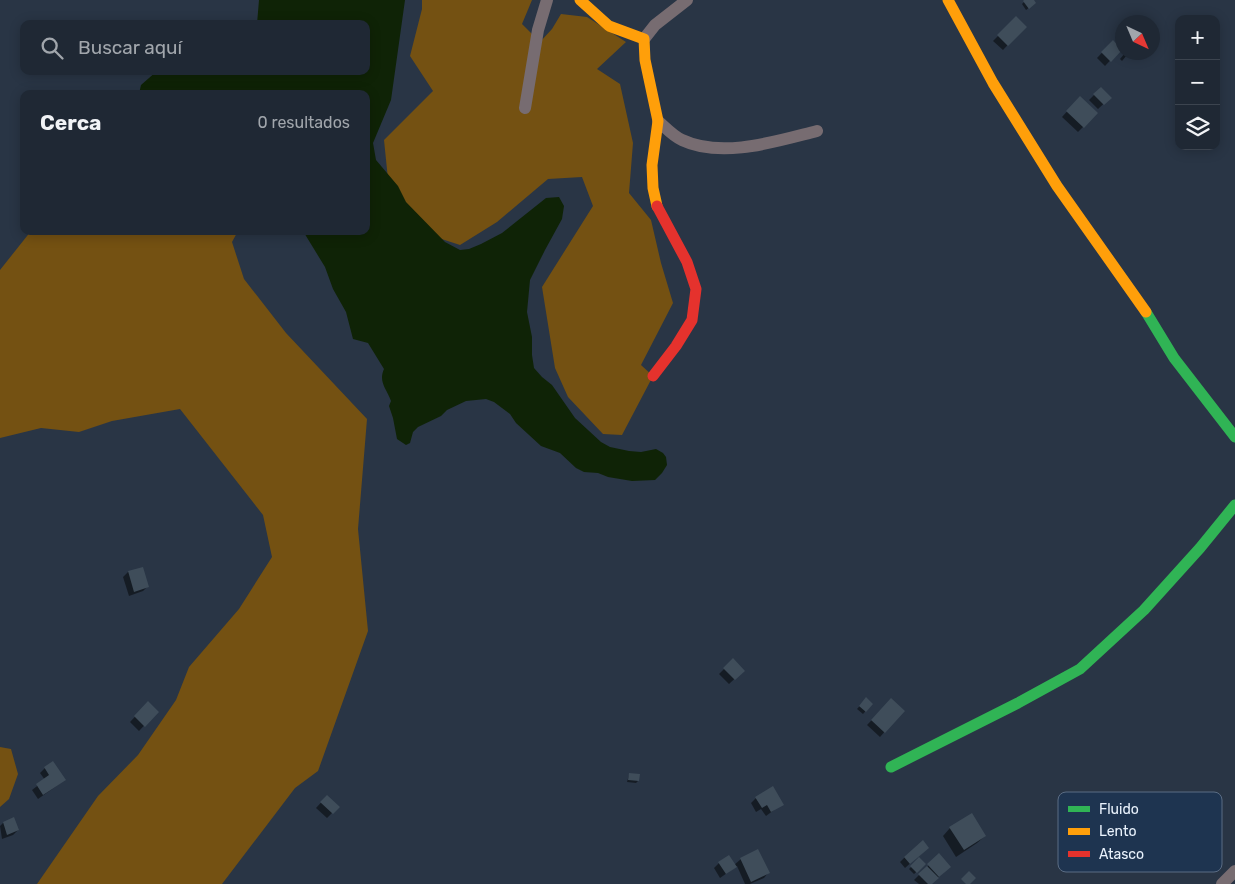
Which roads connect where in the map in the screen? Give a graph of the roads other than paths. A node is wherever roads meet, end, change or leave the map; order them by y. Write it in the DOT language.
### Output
graph roads {
  1 [pos="547,0"];
  2 [pos="580,0"];
  3 [pos="687,0"];
  4 [pos="948,0"];
  5 [pos="644,39"];
  6 [pos="525,108"];
  7 [pos="658,121"];
  8 [pos="818,131"];
  9 [pos="653,376"];
  10 [pos="1235,437"];
  11 [pos="1235,505"];
  12 [pos="891,767"];
  13 [pos="1235,871"];
  14 [pos="1222,884"];
  1 -- 6 [label="street"];
  2 -- 5 [label="street"];
  3 -- 5 [label="street"];
  4 -- 10 [label="street"];
  5 -- 7 [label="street"];
  7 -- 8 [label="street"];
  7 -- 9 [label="street"];
  11 -- 12 [label="street"];
  13 -- 14 [label="street"];
}
